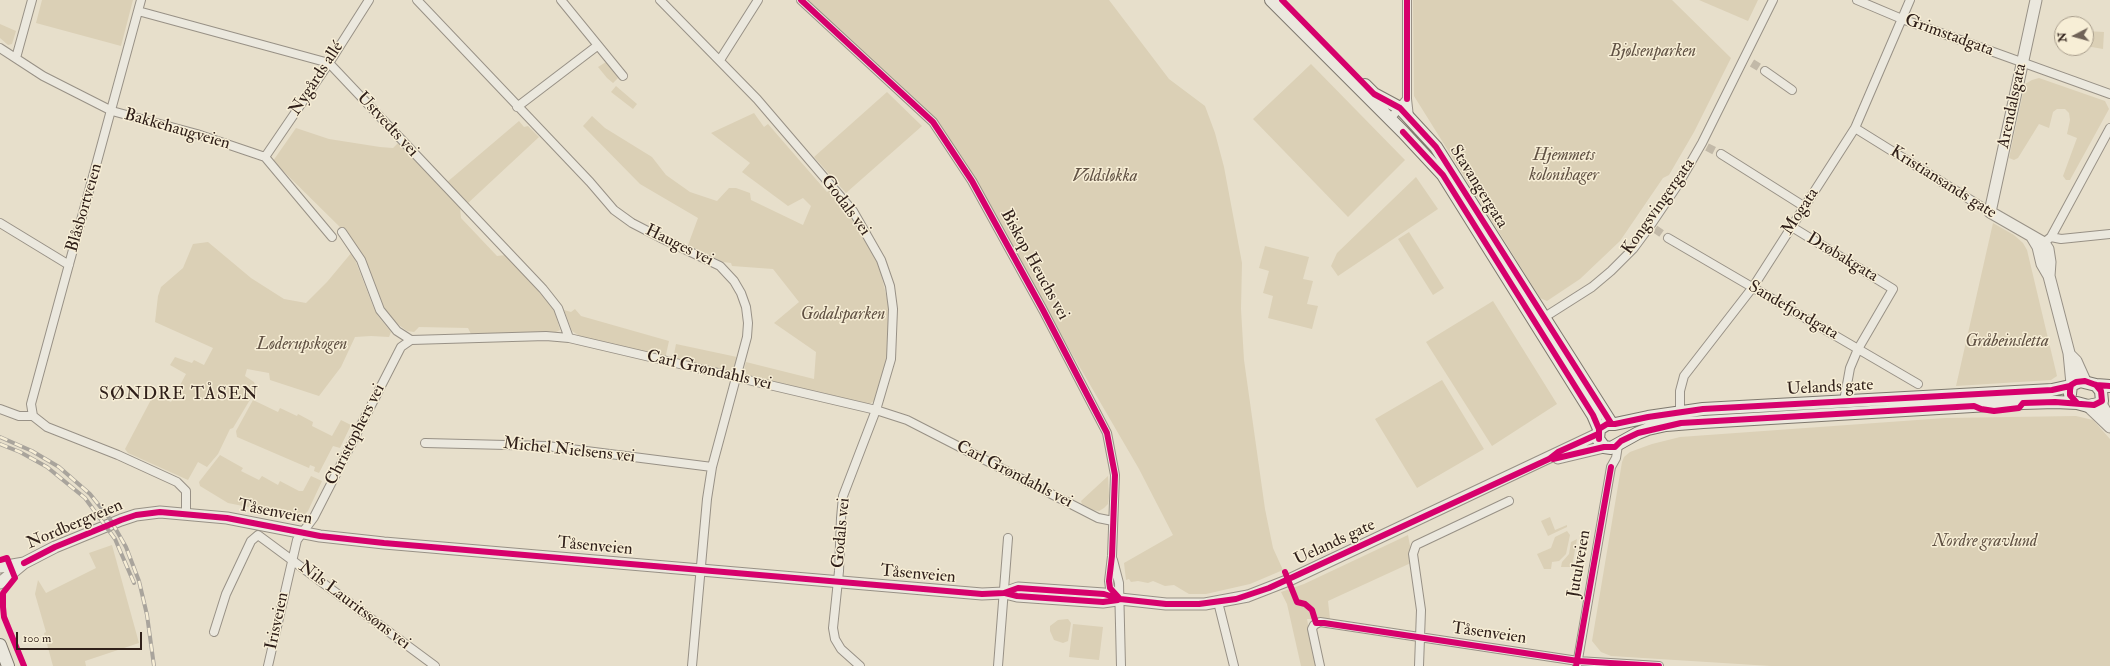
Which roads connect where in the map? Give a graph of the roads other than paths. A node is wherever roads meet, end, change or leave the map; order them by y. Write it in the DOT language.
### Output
graph roads {
  1 [pos="32,0"];
  2 [pos="141,0"];
  3 [pos="369,0"];
  4 [pos="417,0"];
  5 [pos="561,0"];
  6 [pos="660,0"];
  7 [pos="758,0"];
  8 [pos="801,0"];
  9 [pos="1271,0"];
  10 [pos="1282,0"];
  11 [pos="1407,0"];
  12 [pos="1773,0"];
  13 [pos="1857,0"];
  14 [pos="1910,0"];
  15 [pos="2036,0"];
  16 [pos="138,11"];
  17 [pos="1902,19"];
  18 [pos="597,46"];
  19 [pos="0,48"];
  20 [pos="16,58"];
  21 [pos="720,60"];
  22 [pos="329,63"];
  23 [pos="2022,63"];
  24 [pos="1765,71"];
  25 [pos="623,76"];
  26 [pos="1792,90"];
  27 [pos="2110,94"];
  28 [pos="1403,104"];
  29 [pos="518,107"];
  30 [pos="112,111"];
  31 [pos="1389,120"];
  32 [pos="1855,128"];
  33 [pos="2110,128"];
  34 [pos="1721,154"];
  35 [pos="265,157"];
  36 [pos="1805,207"];
  37 [pos="1990,212"];
  38 [pos="0,223"];
  39 [pos="1792,227"];
  40 [pos="342,232"];
  41 [pos="2110,234"];
  42 [pos="332,237"];
  43 [pos="1668,238"];
  44 [pos="2044,242"];
  45 [pos="69,265"];
  46 [pos="1753,287"];
  47 [pos="1540,320"];
  48 [pos="569,338"];
  49 [pos="411,340"];
  50 [pos="1858,349"];
  51 [pos="2069,352"];
  52 [pos="736,378"];
  53 [pos="2091,383"];
  54 [pos="1918,384"];
  55 [pos="2071,385"];
  56 [pos="2110,386"];
  57 [pos="1844,401"];
  58 [pos="2104,401"];
  59 [pos="2082,404"];
  60 [pos="0,409"];
  61 [pos="876,410"];
  62 [pos="1680,412"];
  63 [pos="33,416"];
  64 [pos="2110,419"];
  65 [pos="1613,424"];
  66 [pos="2110,427"];
  67 [pos="1599,432"];
  68 [pos="425,443"];
  69 [pos="1613,445"];
  70 [pos="1549,459"];
  71 [pos="712,467"];
  72 [pos="1510,501"];
  73 [pos="186,514"];
  74 [pos="1113,521"];
  75 [pos="304,533"];
  76 [pos="1008,538"];
  77 [pos="293,560"];
  78 [pos="24,563"];
  79 [pos="0,567"];
  80 [pos="701,570"];
  81 [pos="837,582"];
  82 [pos="0,583"];
  83 [pos="1004,593"];
  84 [pos="1120,600"];
  85 [pos="1218,602"];
  86 [pos="214,632"];
  87 [pos="1419,637"];
  88 [pos="0,644"];
  89 [pos="1577,664"];
  90 [pos="8,666"];
  91 [pos="268,666"];
  92 [pos="435,666"];
  93 [pos="692,666"];
  94 [pos="860,666"];
  95 [pos="998,666"];
  96 [pos="1121,666"];
  97 [pos="1234,666"];
  98 [pos="1320,666"];
  99 [pos="1419,666"];
  100 [pos="1659,666"];
  1 -- 20 [label="street"];
  2 -- 16 [label="street, Blåsbortveien"];
  3 -- 22 [label="street, Nygårds allé"];
  4 -- 29 [label="street, Hauges vei"];
  5 -- 18 [label="street"];
  6 -- 21 [label="street, Godals vei"];
  7 -- 21 [label="street"];
  8 -- 74 [label="street, Biskop Heuchs vei"];
  9 -- 31 [label="main road, Stavangergata"];
  10 -- 28 [label="main road, Stavangergata"];
  11 -- 28 [label="street"];
  12 -- 47 [label="street, Kongsvingergata"];
  13 -- 17 [label="street, Grimstadgata"];
  14 -- 17 [label="street, Mogata"];
  15 -- 23 [label="street, Arendalsgata"];
  16 -- 22 [label="street"];
  16 -- 30 [label="street, Blåsbortveien"];
  17 -- 23 [label="street, Grimstadgata"];
  17 -- 32 [label="street, Mogata"];
  18 -- 25 [label="street"];
  18 -- 29 [label="street"];
  19 -- 20 [label="street, Bakkehaugveien"];
  20 -- 30 [label="street, Bakkehaugveien"];
  21 -- 61 [label="street, Godals vei"];
  22 -- 35 [label="street, Nygårds allé"];
  22 -- 48 [label="street, Ustvedts vei"];
  23 -- 27 [label="street, Grimstadgata"];
  23 -- 37 [label="street, Arendalsgata"];
  24 -- 26 [label="street"];
  28 -- 31 [label="street"];
  28 -- 47 [label="main road, Stavangergata"];
  29 -- 52 [label="street, Hauges vei"];
  30 -- 35 [label="street, Bakkehaugveien"];
  30 -- 45 [label="street, Blåsbortveien"];
  31 -- 47 [label="main road, Stavangergata"];
  32 -- 36 [label="street, Mogata"];
  32 -- 37 [label="street, Kristiansands gate"];
  33 -- 44 [label="street"];
  34 -- 36 [label="street"];
  35 -- 42 [label="street"];
  36 -- 39 [label="street, Mogata"];
  37 -- 44 [label="street, Kristiansands gate"];
  38 -- 45 [label="street"];
  39 -- 46 [label="street, Mogata"];
  39 -- 50 [label="street, Drøbakgata"];
  40 -- 49 [label="street"];
  41 -- 44 [label="street"];
  43 -- 46 [label="street, Sandefjordgata"];
  44 -- 51 [label="street"];
  45 -- 63 [label="street, Blåsbortveien"];
  46 -- 50 [label="street, Sandefjordgata"];
  46 -- 62 [label="street, Mogata"];
  47 -- 65 [label="main road, Stavangergata"];
  47 -- 67 [label="main road, Stavangergata"];
  48 -- 49 [label="street, Carl Grøndahls vei"];
  48 -- 52 [label="street, Carl Grøndahls vei"];
  49 -- 75 [label="street, Christophers vei"];
  50 -- 54 [label="street, Sandefjordgata"];
  50 -- 57 [label="street"];
  51 -- 53 [label="street"];
  51 -- 55 [label="street"];
  52 -- 61 [label="street, Carl Grøndahls vei"];
  52 -- 71 [label="street, Hauges vei"];
  53 -- 55 [label="main road, Uelands gate"];
  53 -- 56 [label="main road, Uelands gate"];
  53 -- 58 [label="main road"];
  55 -- 57 [label="main road, Uelands gate"];
  55 -- 59 [label="main road"];
  57 -- 62 [label="main road, Uelands gate"];
  58 -- 59 [label="main road, Uelands gate"];
  58 -- 64 [label="street"];
  59 -- 66 [label="street"];
  59 -- 69 [label="main road, Uelands gate"];
  60 -- 63 [label="street"];
  61 -- 74 [label="street, Carl Grøndahls vei"];
  61 -- 81 [label="street, Godals vei"];
  62 -- 65 [label="main road, Uelands gate"];
  63 -- 73 [label="street"];
  65 -- 67 [label="main road, Uelands gate"];
  65 -- 69 [label="main road"];
  67 -- 69 [label="main road"];
  67 -- 70 [label="street, Uelands gate"];
  68 -- 71 [label="street, Michel Nielsens vei"];
  69 -- 70 [label="street, Uelands gate"];
  69 -- 89 [label="street, Jutulveien"];
  70 -- 85 [label="street, Uelands gate"];
  71 -- 80 [label="street, Hauges vei"];
  72 -- 87 [label="street"];
  73 -- 75 [label="street, Tåsenveien"];
  73 -- 78 [label="street, Nordbergveien"];
  74 -- 84 [label="street, Biskop Heuchs vei"];
  75 -- 77 [label="street, Irisveien"];
  75 -- 80 [label="street, Tåsenveien"];
  76 -- 83 [label="street"];
  77 -- 86 [label="street"];
  77 -- 91 [label="street, Irisveien"];
  77 -- 92 [label="street, Nils Lauritssøns vei"];
  78 -- 79 [label="street, Nordbergveien"];
  78 -- 82 [label="street, Nordbergveien"];
  80 -- 81 [label="street, Tåsenveien"];
  80 -- 93 [label="street, Hauges vei"];
  81 -- 83 [label="street, Tåsenveien"];
  81 -- 94 [label="street, Godals vei"];
  83 -- 84 [label="street, Tåsenveien"];
  83 -- 95 [label="street"];
  84 -- 85 [label="street, Uelands gate"];
  84 -- 96 [label="street"];
  85 -- 97 [label="street"];
  87 -- 89 [label="street, Tåsenveien"];
  87 -- 98 [label="street, Tåsenveien"];
  87 -- 99 [label="street"];
  88 -- 90 [label="main road"];
  89 -- 100 [label="street, Tåsenveien"];
}
